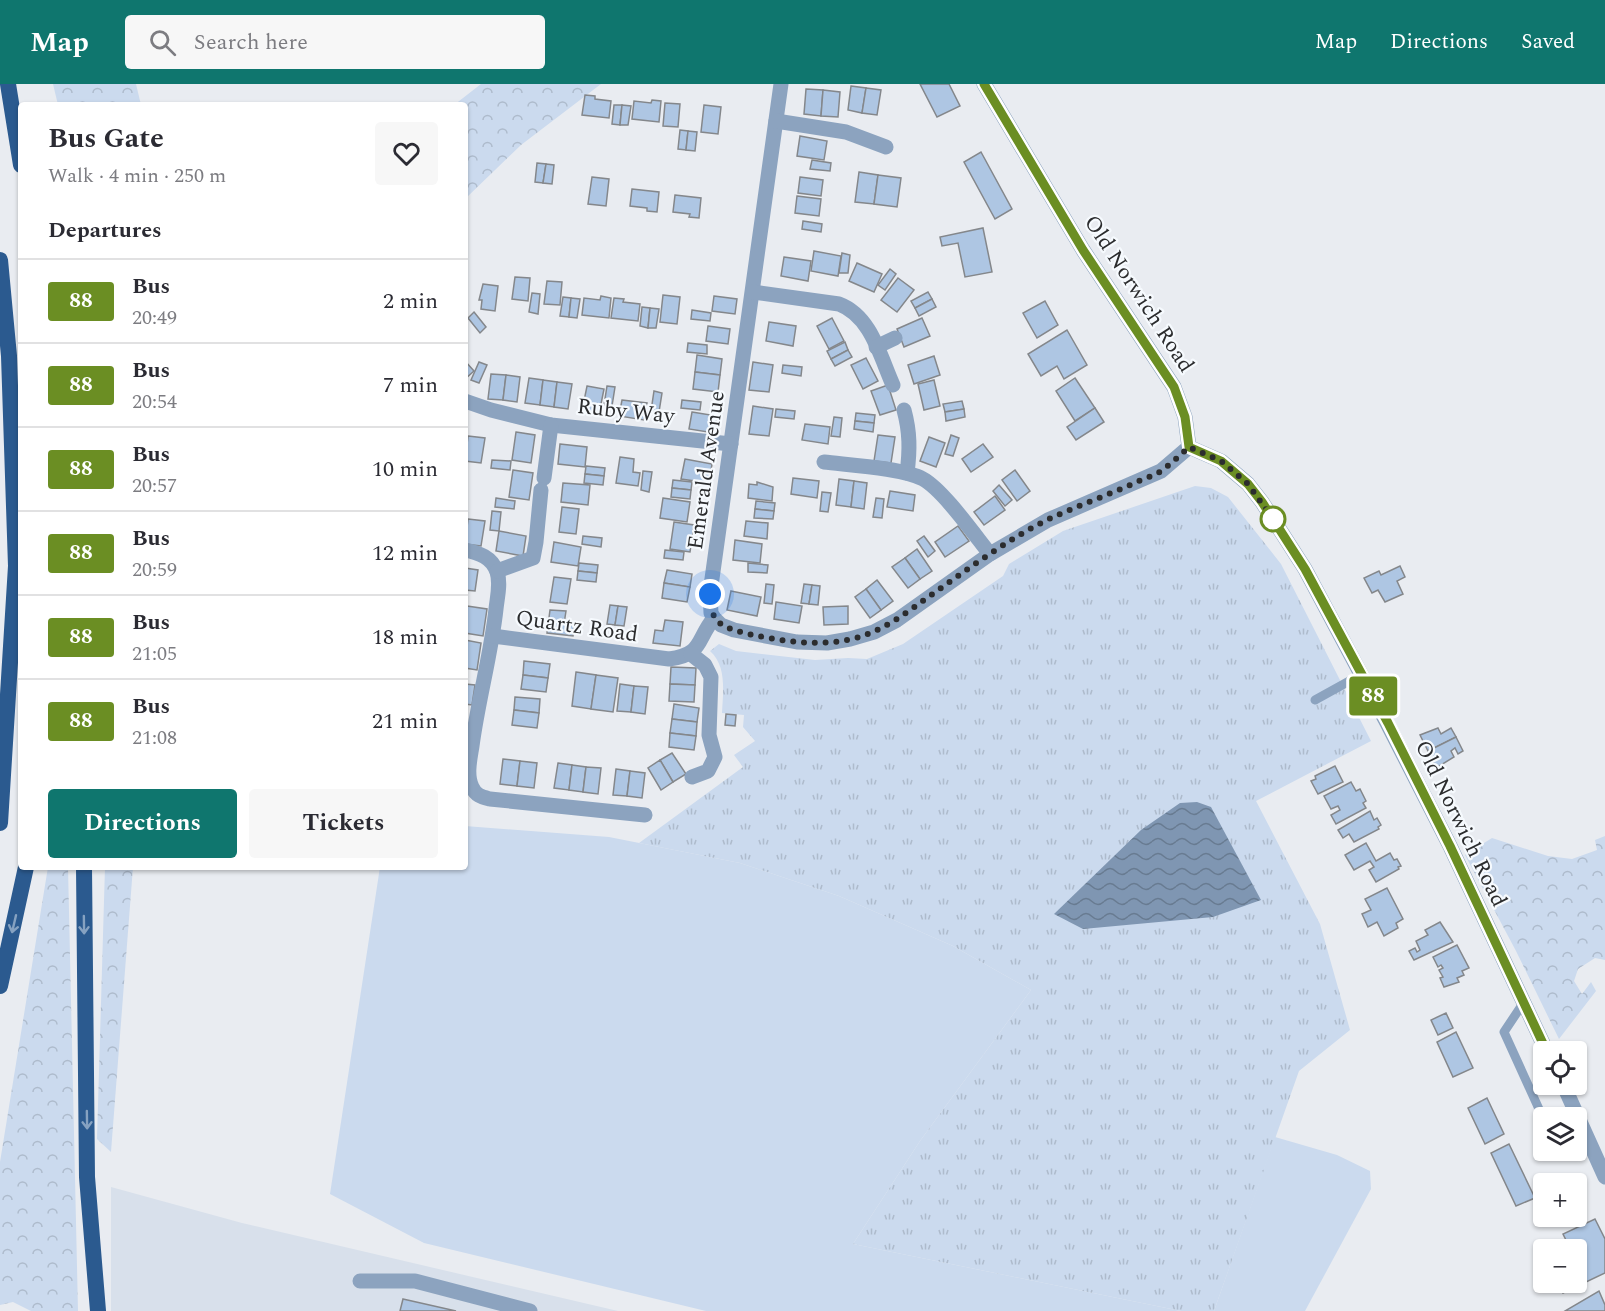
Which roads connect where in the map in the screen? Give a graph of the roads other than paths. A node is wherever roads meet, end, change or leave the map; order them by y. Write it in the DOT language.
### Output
graph roads {
  1 [pos="8,84"];
  2 [pos="782,84"];
  3 [pos="984,84"];
  4 [pos="12,106"];
  5 [pos="18,119"];
  6 [pos="776,121"];
  7 [pos="18,145"];
  8 [pos="886,147"];
  9 [pos="0,260"];
  10 [pos="753,292"];
  11 [pos="895,338"];
  12 [pos="876,346"];
  13 [pos="892,385"];
  14 [pos="468,402"];
  15 [pos="904,410"];
  16 [pos="551,425"];
  17 [pos="731,444"];
  18 [pos="1189,447"];
  19 [pos="824,462"];
  20 [pos="907,472"];
  21 [pos="468,551"];
  22 [pos="990,554"];
  23 [pos="497,571"];
  24 [pos="714,618"];
  25 [pos="493,636"];
  26 [pos="691,654"];
  27 [pos="1362,674"];
  28 [pos="1315,700"];
  29 [pos="471,714"];
  30 [pos="692,777"];
  31 [pos="645,815"];
  32 [pos="0,823"];
  33 [pos="25,870"];
  34 [pos="84,870"];
  35 [pos="0,986"];
  36 [pos="1524,1002"];
  37 [pos="1542,1041"];
  38 [pos="1538,1107"];
  39 [pos="1587,1140"];
  40 [pos="1605,1177"];
  41 [pos="360,1281"];
  42 [pos="98,1311"];
  43 [pos="530,1311"];
  1 -- 4 [label="highway"];
  2 -- 6 [label="street, Emerald Avenue"];
  3 -- 18 [label="street, Old Norwich Road"];
  4 -- 5 [label="highway"];
  4 -- 7 [label="highway"];
  6 -- 8 [label="street"];
  6 -- 10 [label="street, Emerald Avenue"];
  9 -- 32 [label="highway"];
  10 -- 12 [label="street"];
  10 -- 17 [label="street, Emerald Avenue"];
  11 -- 12 [label="street"];
  12 -- 13 [label="street"];
  14 -- 16 [label="street, Ruby Way"];
  15 -- 20 [label="street"];
  16 -- 17 [label="street, Ruby Way"];
  16 -- 23 [label="street, Ruby Way"];
  17 -- 24 [label="street, Emerald Avenue"];
  18 -- 22 [label="street"];
  18 -- 27 [label="street, Old Norwich Road"];
  19 -- 20 [label="street"];
  20 -- 22 [label="street"];
  21 -- 23 [label="street"];
  22 -- 24 [label="street"];
  23 -- 25 [label="street"];
  24 -- 26 [label="street"];
  25 -- 26 [label="street, Quartz Road"];
  25 -- 29 [label="street, Quartz Road"];
  26 -- 30 [label="street"];
  27 -- 28 [label="lane"];
  27 -- 36 [label="street, Old Norwich Road"];
  29 -- 31 [label="street, Quartz Road"];
  33 -- 35 [label="highway, one-way"];
  34 -- 42 [label="highway, one-way"];
  36 -- 37 [label="street, Old Norwich Road"];
  36 -- 38 [label="lane"];
  39 -- 40 [label="street"];
  41 -- 43 [label="street"];
}
